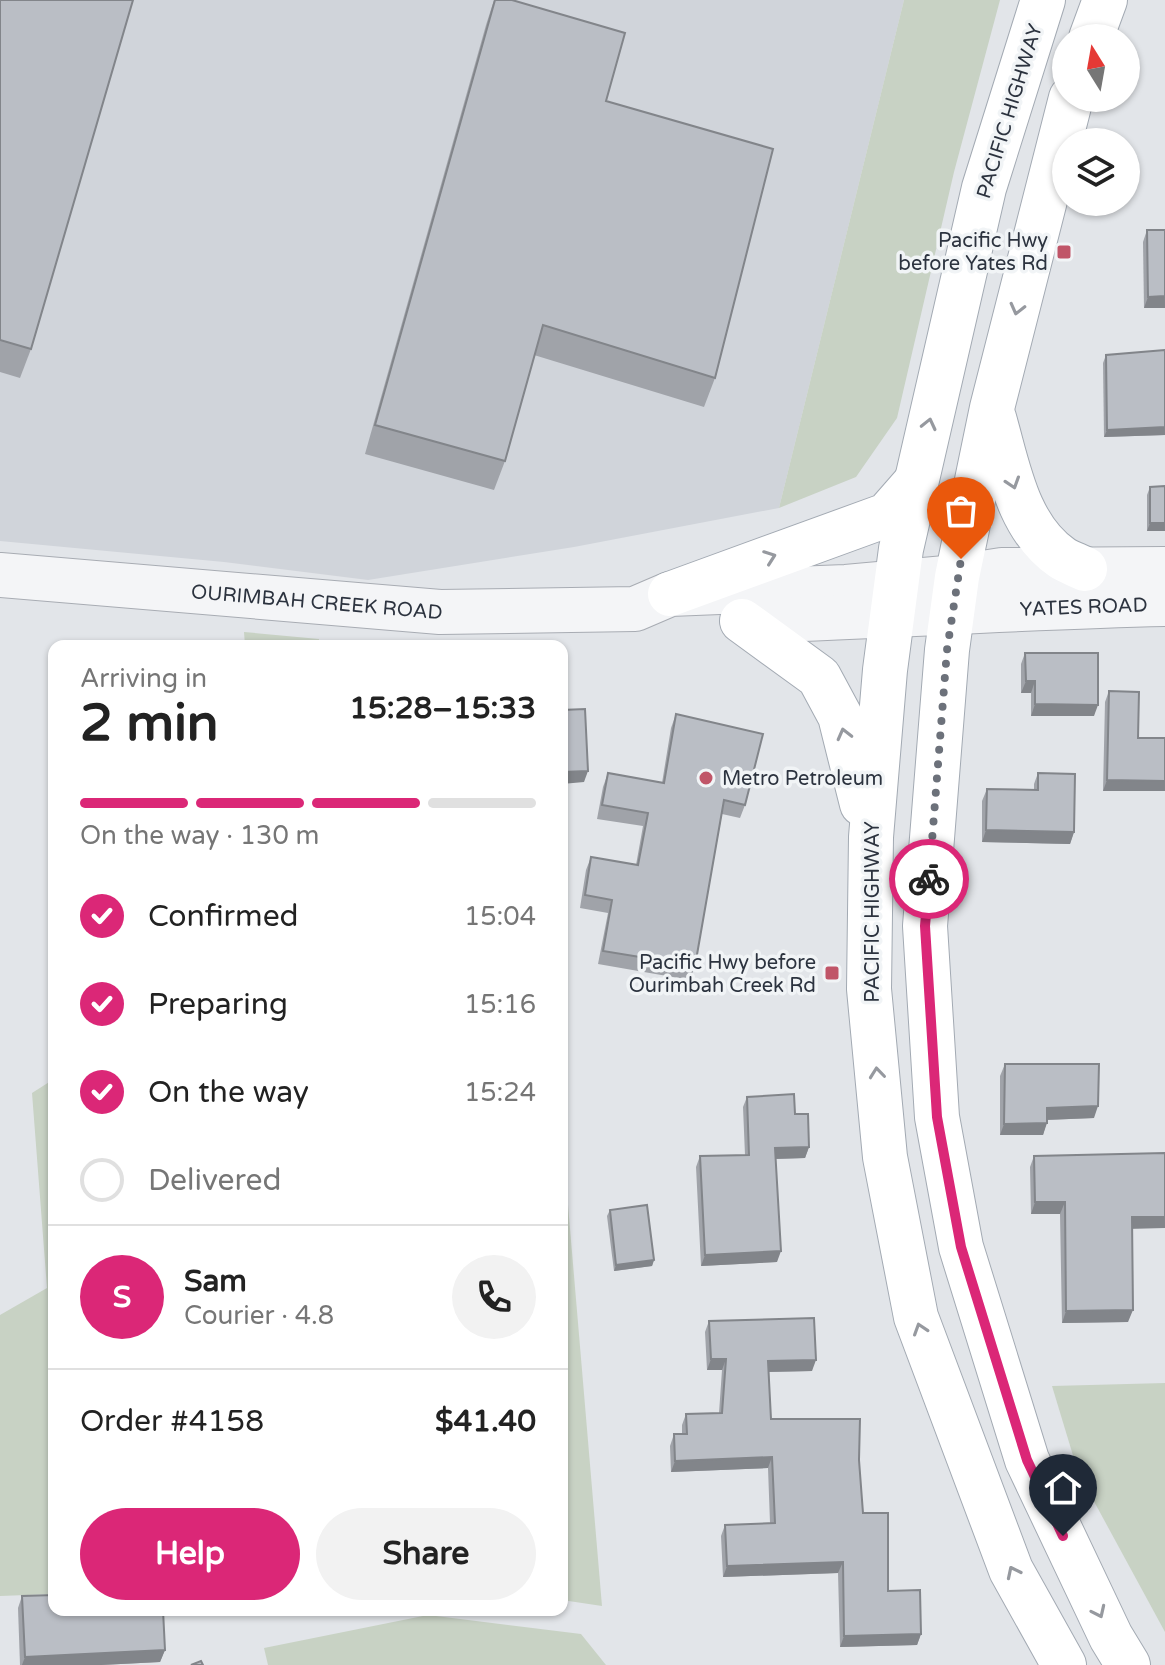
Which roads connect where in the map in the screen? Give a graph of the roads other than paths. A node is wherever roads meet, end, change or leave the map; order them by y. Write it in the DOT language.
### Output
graph roads {
  1 [pos="1043,0"];
  2 [pos="1105,0"];
  3 [pos="1096,24"];
  4 [pos="1067,112"];
  5 [pos="992,408"];
  6 [pos="915,483"];
  7 [pos="1085,569"];
  8 [pos="1165,569"];
  9 [pos="0,575"];
  10 [pos="955,594"];
  11 [pos="894,599"];
  12 [pos="653,602"];
  13 [pos="1165,604"];
  14 [pos="742,621"];
  15 [pos="871,837"];
  16 [pos="1064,1665"];
  17 [pos="1128,1665"];
  6 -- 1 [label="main road, PACIFIC HIGHWAY, one-way"];
  2 -- 3 [label="main road"];
  4 -- 5 [label="main road, one-way"];
  5 -- 7 [label="main road, one-way"];
  5 -- 10 [label="main road"];
  6 -- 11 [label="main road, PACIFIC HIGHWAY"];
  12 -- 6 [label="main road, one-way"];
  7 -- 8 [label="street, YATES ROAD"];
  7 -- 10 [label="street, YATES ROAD"];
  9 -- 12 [label="street, OURIMBAH CREEK ROAD"];
  10 -- 11 [label="street, OURIMBAH CREEK ROAD"];
  10 -- 13 [label="street, YATES ROAD"];
  10 -- 17 [label="main road, one-way"];
  11 -- 12 [label="street, OURIMBAH CREEK ROAD"];
  11 -- 14 [label="street, OURIMBAH CREEK ROAD"];
  11 -- 15 [label="main road, PACIFIC HIGHWAY"];
  12 -- 14 [label="street, OURIMBAH CREEK ROAD"];
  15 -- 14 [label="main road, one-way"];
  16 -- 15 [label="main road, PACIFIC HIGHWAY, one-way"];
}
